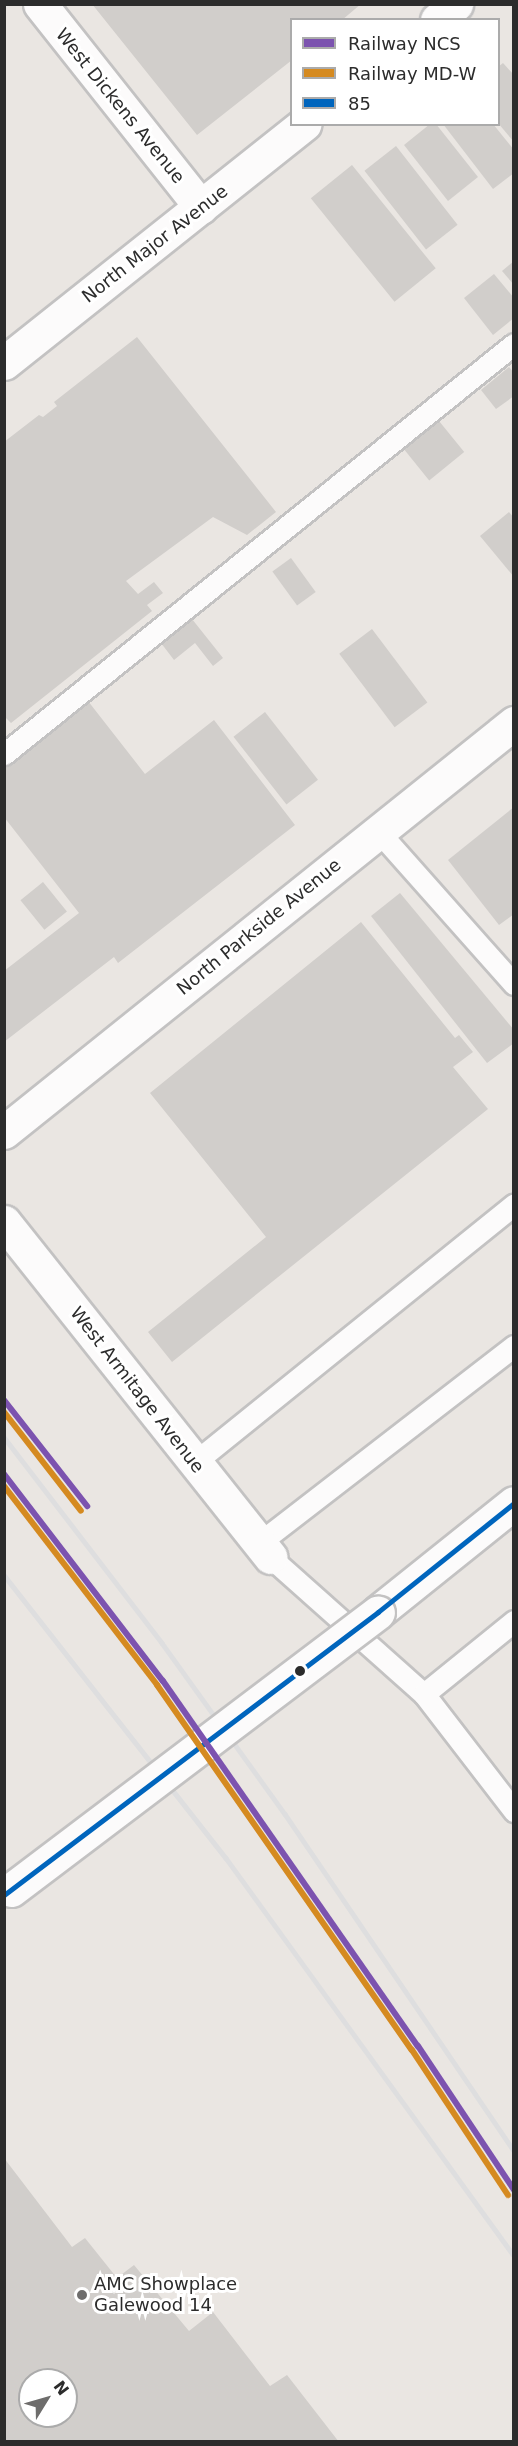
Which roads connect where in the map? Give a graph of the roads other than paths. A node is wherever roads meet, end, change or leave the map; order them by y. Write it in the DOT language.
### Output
graph roads {
  1 [pos="40,4"];
  2 [pos="456,4"];
  3 [pos="439,18"];
  4 [pos="302,126"];
  5 [pos="201,207"];
  6 [pos="513,344"];
  7 [pos="4,363"];
  8 [pos="513,723"];
  9 [pos="4,754"];
  10 [pos="378,831"];
  11 [pos="513,984"];
  12 [pos="4,1132"];
  13 [pos="513,1205"];
  14 [pos="4,1222"];
  15 [pos="513,1346"];
  16 [pos="195,1462"];
  17 [pos="513,1503"];
  18 [pos="265,1550"];
  19 [pos="513,1621"];
  20 [pos="424,1694"];
  21 [pos="513,1811"];
  22 [pos="8,1893"];
  1 -- 5 [label="street, West Dickens Avenue"];
  2 -- 3 [label="street"];
  4 -- 5 [label="street, North Major Avenue"];
  5 -- 7 [label="street, North Major Avenue"];
  6 -- 9 [label="lane"];
  8 -- 10 [label="street, North Parkside Avenue"];
  10 -- 11 [label="lane"];
  10 -- 12 [label="street, North Parkside Avenue"];
  13 -- 16 [label="lane"];
  14 -- 16 [label="street, West Armitage Avenue"];
  15 -- 18 [label="lane"];
  16 -- 18 [label="street, West Armitage Avenue"];
  17 -- 22 [label="street, bridge"];
  18 -- 20 [label="lane"];
  19 -- 20 [label="lane"];
  20 -- 21 [label="lane"];
}
